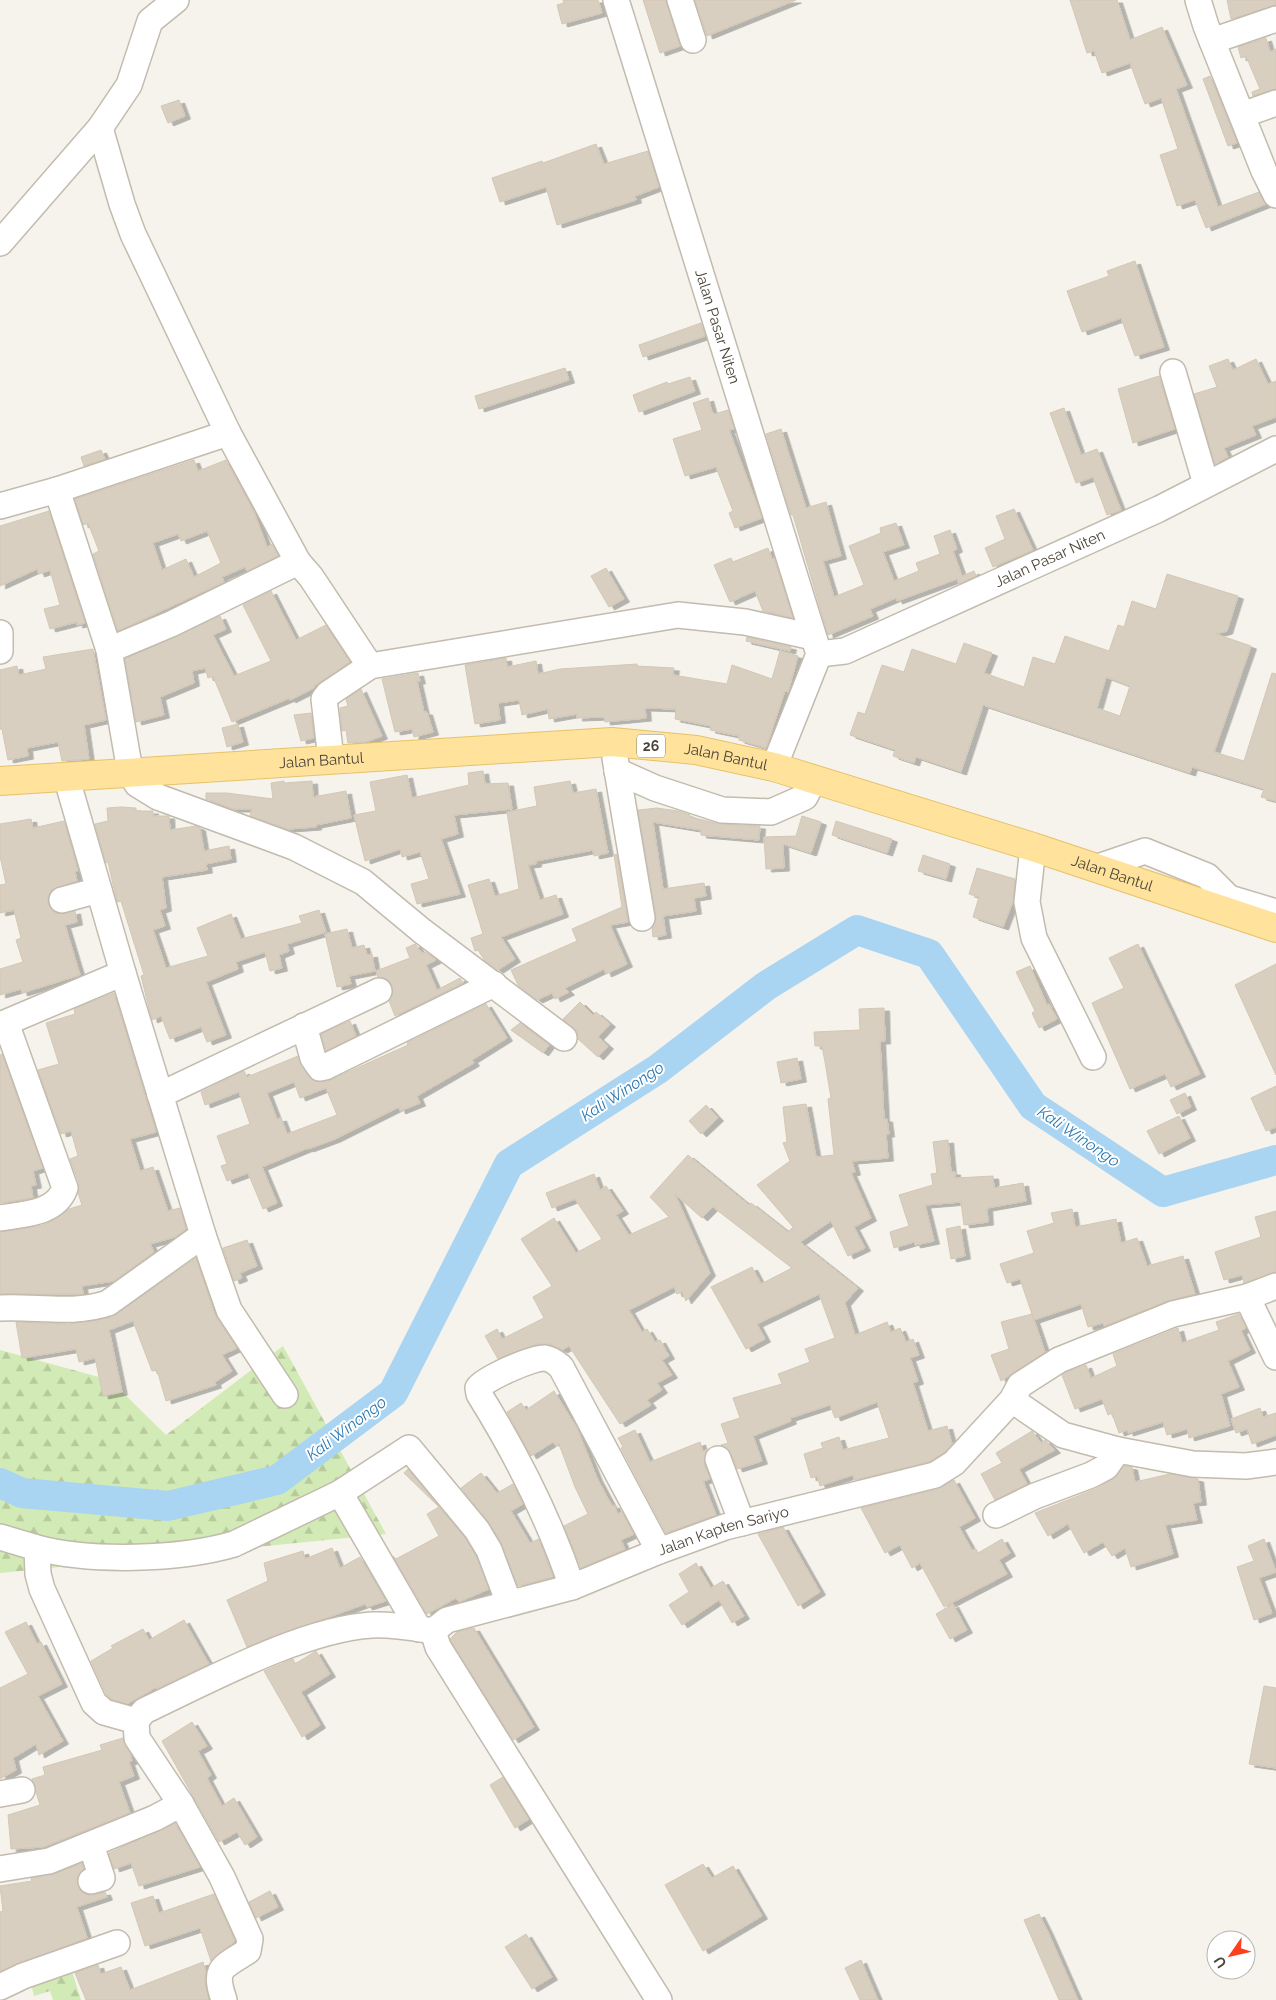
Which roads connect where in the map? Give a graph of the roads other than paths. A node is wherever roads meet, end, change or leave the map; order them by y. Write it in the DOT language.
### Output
graph roads {
  1 [pos="176,0"];
  2 [pos="616,0"];
  3 [pos="1198,0"];
  4 [pos="687,2"];
  5 [pos="1276,19"];
  6 [pos="693,40"];
  7 [pos="1212,42"];
  8 [pos="1276,102"];
  9 [pos="1242,115"];
  10 [pos="100,128"];
  11 [pos="1276,195"];
  12 [pos="0,243"];
  13 [pos="1173,372"];
  14 [pos="228,433"];
  15 [pos="1276,449"];
  16 [pos="1206,484"];
  17 [pos="57,490"];
  18 [pos="0,506"];
  19 [pos="298,562"];
  20 [pos="0,633"];
  21 [pos="816,645"];
  22 [pos="109,650"];
  23 [pos="0,652"];
  24 [pos="370,666"];
  25 [pos="612,742"];
  26 [pos="331,759"];
  27 [pos="774,767"];
  28 [pos="130,771"];
  29 [pos="617,771"];
  30 [pos="66,776"];
  31 [pos="814,779"];
  32 [pos="0,781"];
  33 [pos="1033,847"];
  34 [pos="99,890"];
  35 [pos="62,900"];
  36 [pos="1226,904"];
  37 [pos="1276,912"];
  38 [pos="642,918"];
  39 [pos="1276,928"];
  40 [pos="123,973"];
  41 [pos="494,984"];
  42 [pos="379,991"];
  43 [pos="3,1024"];
  44 [pos="304,1026"];
  45 [pos="564,1038"];
  46 [pos="1093,1057"];
  47 [pos="160,1094"];
  48 [pos="0,1218"];
  49 [pos="203,1235"];
  50 [pos="1276,1286"];
  51 [pos="1247,1297"];
  52 [pos="0,1308"];
  53 [pos="1276,1356"];
  54 [pos="285,1395"];
  55 [pos="1012,1400"];
  56 [pos="1118,1450"];
  57 [pos="718,1459"];
  58 [pos="1276,1462"];
  59 [pos="340,1493"];
  60 [pos="996,1515"];
  61 [pos="742,1523"];
  62 [pos="0,1537"];
  63 [pos="37,1548"];
  64 [pos="659,1551"];
  65 [pos="572,1587"];
  66 [pos="509,1604"];
  67 [pos="430,1636"];
  68 [pos="136,1721"];
  69 [pos="181,1804"];
  70 [pos="91,1845"];
  71 [pos="0,1869"];
  72 [pos="91,1881"];
  73 [pos="117,1943"];
  74 [pos="0,1987"];
  75 [pos="224,2000"];
  76 [pos="659,2000"];
  1 -- 10 [label="street"];
  2 -- 21 [label="street, Jalan Pasar Niten"];
  3 -- 7 [label="street"];
  4 -- 6 [label="street"];
  5 -- 7 [label="street"];
  7 -- 9 [label="street"];
  8 -- 9 [label="street"];
  9 -- 11 [label="street"];
  10 -- 12 [label="street"];
  10 -- 14 [label="street"];
  13 -- 16 [label="street"];
  14 -- 17 [label="street"];
  14 -- 19 [label="street"];
  15 -- 16 [label="street, Jalan Pasar Niten"];
  16 -- 21 [label="street, Jalan Pasar Niten"];
  17 -- 18 [label="street"];
  17 -- 22 [label="street"];
  19 -- 22 [label="street"];
  19 -- 24 [label="street"];
  20 -- 23 [label="street"];
  21 -- 24 [label="street"];
  21 -- 27 [label="street"];
  22 -- 28 [label="street"];
  24 -- 26 [label="street"];
  25 -- 26 [label="main road, Jalan Bantul / 26"];
  25 -- 27 [label="main road, Jalan Bantul / 26"];
  25 -- 29 [label="street"];
  26 -- 28 [label="main road, Jalan Bantul / 26"];
  27 -- 31 [label="main road, Jalan Bantul / 26"];
  28 -- 30 [label="main road, Jalan Bantul / 26"];
  28 -- 41 [label="street"];
  29 -- 31 [label="street"];
  29 -- 38 [label="street"];
  30 -- 32 [label="main road, Jalan Bantul / 26"];
  30 -- 34 [label="street"];
  31 -- 33 [label="main road, Jalan Bantul / 26"];
  33 -- 36 [label="main road, Jalan Bantul / 26"];
  33 -- 46 [label="street"];
  34 -- 35 [label="street"];
  34 -- 40 [label="street"];
  36 -- 37 [label="street"];
  36 -- 39 [label="main road, Jalan Bantul / 26"];
  40 -- 43 [label="street"];
  40 -- 47 [label="street"];
  41 -- 44 [label="street"];
  41 -- 45 [label="street"];
  42 -- 44 [label="street"];
  43 -- 48 [label="street"];
  44 -- 47 [label="street"];
  47 -- 49 [label="street"];
  49 -- 52 [label="street"];
  49 -- 54 [label="street"];
  50 -- 51 [label="street, Jalan Kapten Sariyo"];
  51 -- 53 [label="street"];
  51 -- 55 [label="street, Jalan Kapten Sariyo"];
  55 -- 56 [label="street"];
  55 -- 61 [label="street, Jalan Kapten Sariyo"];
  56 -- 58 [label="street"];
  56 -- 60 [label="street"];
  57 -- 61 [label="street"];
  59 -- 63 [label="street"];
  59 -- 66 [label="street"];
  59 -- 67 [label="street"];
  61 -- 64 [label="street, Jalan Kapten Sariyo"];
  62 -- 63 [label="street"];
  63 -- 68 [label="street"];
  64 -- 65 [label="street, Jalan Kapten Sariyo"];
  64 -- 65 [label="street"];
  65 -- 66 [label="street, Jalan Kapten Sariyo"];
  66 -- 67 [label="street, Jalan Kapten Sariyo"];
  67 -- 68 [label="street"];
  67 -- 76 [label="street"];
  68 -- 69 [label="street"];
  69 -- 70 [label="street"];
  69 -- 75 [label="street"];
  70 -- 71 [label="street"];
  70 -- 72 [label="street"];
  73 -- 74 [label="street"];
}
